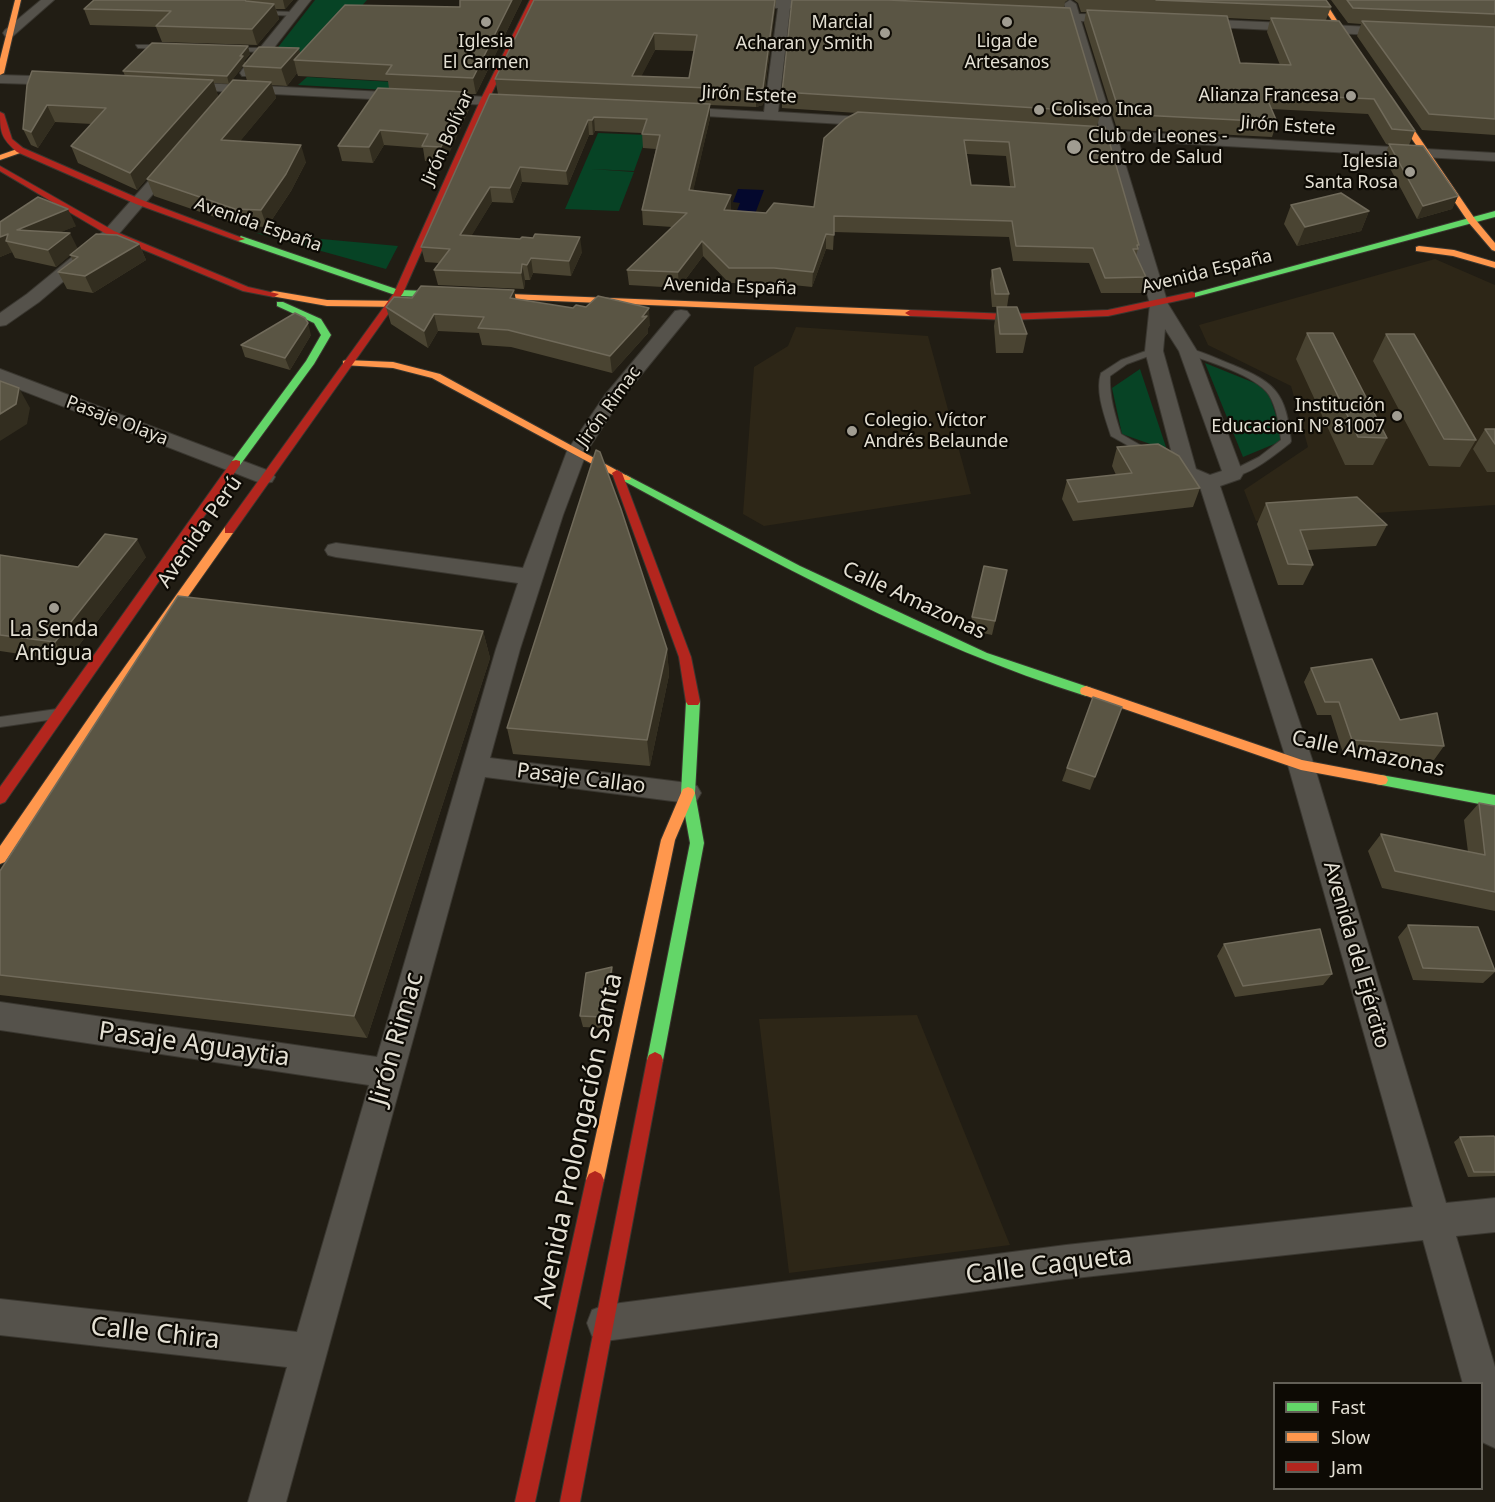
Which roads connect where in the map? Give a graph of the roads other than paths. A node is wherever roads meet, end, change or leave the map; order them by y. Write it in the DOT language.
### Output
graph roads {
  1 [pos="18,0"];
  2 [pos="48,0"];
  3 [pos="305,0"];
  4 [pos="533,0"];
  5 [pos="693,0"];
  6 [pos="1069,0"];
  7 [pos="1321,0"];
  8 [pos="785,2"];
  9 [pos="843,7"];
  10 [pos="256,8"];
  11 [pos="295,14"];
  12 [pos="1028,15"];
  13 [pos="1074,17"];
  14 [pos="1132,20"];
  15 [pos="1178,22"];
  16 [pos="1340,29"];
  17 [pos="1411,32"];
  18 [pos="9,33"];
  19 [pos="138,46"];
  20 [pos="171,47"];
  21 [pos="225,49"];
  22 [pos="265,50"];
  23 [pos="1366,68"];
  24 [pos="0,72"];
  25 [pos="0,79"];
  26 [pos="82,82"];
  27 [pos="165,86"];
  28 [pos="1379,87"];
  29 [pos="235,88"];
  30 [pos="484,101"];
  31 [pos="519,103"];
  32 [pos="220,106"];
  33 [pos="657,110"];
  34 [pos="0,114"];
  35 [pos="771,115"];
  36 [pos="892,123"];
  37 [pos="1064,132"];
  38 [pos="1110,135"];
  39 [pos="17,148"];
  40 [pos="184,149"];
  41 [pos="0,150"];
  42 [pos="1426,154"];
  43 [pos="1495,157"];
  44 [pos="0,158"];
  45 [pos="0,168"];
  46 [pos="139,202"];
  47 [pos="1472,220"];
  48 [pos="1492,222"];
  49 [pos="139,230"];
  50 [pos="111,233"];
  51 [pos="1495,248"];
  52 [pos="1495,265"];
  53 [pos="326,288"];
  54 [pos="246,289"];
  55 [pos="394,298"];
  56 [pos="681,315"];
  57 [pos="1155,317"];
  58 [pos="0,321"];
  59 [pos="1154,351"];
  60 [pos="1188,351"];
  61 [pos="346,363"];
  62 [pos="0,375"];
  63 [pos="577,451"];
  64 [pos="1166,462"];
  65 [pos="233,467"];
  66 [pos="616,473"];
  67 [pos="1233,474"];
  68 [pos="265,477"];
  69 [pos="1209,483"];
  70 [pos="689,512"];
  71 [pos="673,520"];
  72 [pos="657,534"];
  73 [pos="336,550"];
  74 [pos="647,554"];
  75 [pos="520,576"];
  76 [pos="484,646"];
  77 [pos="508,649"];
  78 [pos="71,697"];
  79 [pos="108,700"];
  80 [pos="60,713"];
  81 [pos="0,722"];
  82 [pos="1301,765"];
  83 [pos="475,766"];
  84 [pos="688,793"];
  85 [pos="15,795"];
  86 [pos="1495,801"];
  87 [pos="0,858"];
  88 [pos="0,1016"];
  89 [pos="388,1073"];
  90 [pos="1495,1215"];
  91 [pos="1435,1223"];
  92 [pos="0,1317"];
  93 [pos="605,1323"];
  94 [pos="309,1352"];
  95 [pos="1481,1382"];
  96 [pos="1483,1388"];
  97 [pos="1495,1429"];
  98 [pos="267,1502"];
  99 [pos="525,1502"];
  100 [pos="570,1502"];
  1 -- 18 [label="main road"];
  2 -- 18 [label="street"];
  3 -- 11 [label="street"];
  4 -- 30 [label="main road, Jirón Bolívar"];
  5 -- 8 [label="street"];
  6 -- 13 [label="street"];
  7 -- 16 [label="main road"];
  8 -- 9 [label="street"];
  8 -- 35 [label="street"];
  10 -- 11 [label="lane"];
  11 -- 22 [label="street"];
  12 -- 13 [label="street"];
  13 -- 14 [label="street"];
  13 -- 38 [label="street"];
  15 -- 16 [label="street"];
  16 -- 17 [label="street"];
  16 -- 23 [label="main road"];
  18 -- 24 [label="main road"];
  19 -- 20 [label="lane"];
  21 -- 22 [label="lane"];
  22 -- 29 [label="street"];
  25 -- 26 [label="street"];
  27 -- 29 [label="street"];
  28 -- 42 [label="main road"];
  29 -- 30 [label="street"];
  29 -- 32 [label="street"];
  30 -- 31 [label="street"];
  30 -- 55 [label="main road, Jirón Bolívar"];
  33 -- 35 [label="street, Jirón Estete"];
  34 -- 39 [label="main road"];
  35 -- 36 [label="street, Jirón Estete"];
  37 -- 38 [label="street, Jirón Estete"];
  38 -- 42 [label="street, Jirón Estete"];
  38 -- 57 [label="street"];
  39 -- 41 [label="main road"];
  39 -- 44 [label="main road"];
  39 -- 46 [label="main road, Avenida España"];
  40 -- 46 [label="street"];
  42 -- 43 [label="street, Jirón Estete"];
  42 -- 47 [label="main road"];
  45 -- 50 [label="main road, Avenida España"];
  46 -- 50 [label="street"];
  46 -- 55 [label="main road, Avenida España"];
  47 -- 48 [label="main road"];
  47 -- 57 [label="main road, Avenida España"];
  48 -- 51 [label="main road"];
  48 -- 52 [label="main road"];
  49 -- 50 [label="main road"];
  50 -- 54 [label="main road, Avenida España"];
  50 -- 58 [label="street"];
  53 -- 55 [label="main road"];
  54 -- 55 [label="main road, Avenida España"];
  54 -- 65 [label="main road, Avenida Perú"];
  55 -- 56 [label="main road, Avenida España"];
  55 -- 57 [label="main road, Avenida España"];
  55 -- 61 [label="main road, Avenida Perú"];
  56 -- 57 [label="main road, Avenida España"];
  56 -- 63 [label="street, Jirón Rimac"];
  57 -- 59 [label="street"];
  57 -- 60 [label="street"];
  59 -- 64 [label="lane"];
  59 -- 69 [label="street"];
  60 -- 67 [label="street"];
  60 -- 67 [label="lane"];
  61 -- 63 [label="main road, Calle Amazonas"];
  61 -- 68 [label="main road, Avenida Perú"];
  62 -- 65 [label="street, Pasaje Olaya"];
  63 -- 66 [label="main road, Calle Amazonas"];
  63 -- 75 [label="street, Jirón Rimac"];
  65 -- 68 [label="street, Pasaje Olaya"];
  65 -- 78 [label="main road, Avenida Perú"];
  66 -- 70 [label="main road, Calle Amazonas"];
  66 -- 74 [label="main road, Avenida Prolongación Santa"];
  67 -- 69 [label="street"];
  68 -- 79 [label="main road, Avenida Perú"];
  69 -- 82 [label="street, Avenida del Ejército"];
  70 -- 71 [label="main road"];
  70 -- 82 [label="main road, Calle Amazonas"];
  72 -- 74 [label="main road"];
  73 -- 75 [label="street"];
  74 -- 84 [label="main road, Avenida Prolongación Santa"];
  75 -- 77 [label="street, Jirón Rimac"];
  76 -- 77 [label="street"];
  77 -- 83 [label="street, Jirón Rimac"];
  78 -- 79 [label="main road"];
  78 -- 80 [label="main road, Avenida Perú"];
  79 -- 85 [label="main road, Avenida Perú"];
  80 -- 81 [label="lane"];
  80 -- 85 [label="main road, Avenida Perú"];
  82 -- 86 [label="main road, Calle Amazonas"];
  82 -- 91 [label="street, Avenida del Ejército"];
  83 -- 84 [label="street, Pasaje Callao"];
  83 -- 89 [label="street, Jirón Rimac"];
  84 -- 93 [label="main road, Avenida Prolongación Santa"];
  84 -- 99 [label="main road, Avenida Prolongación Santa"];
  85 -- 87 [label="main road, Avenida Perú"];
  88 -- 89 [label="street, Pasaje Aguaytia"];
  89 -- 94 [label="street, Jirón Rimac"];
  90 -- 91 [label="street, Calle Caqueta"];
  91 -- 93 [label="street, Calle Caqueta"];
  91 -- 95 [label="street, Avenida del Ejército"];
  92 -- 94 [label="street, Calle Chira"];
  93 -- 100 [label="main road, Avenida Prolongación Santa"];
  94 -- 98 [label="street, Jirón Rimac"];
  96 -- 97 [label="street, Avenida del Ejército"];
}
